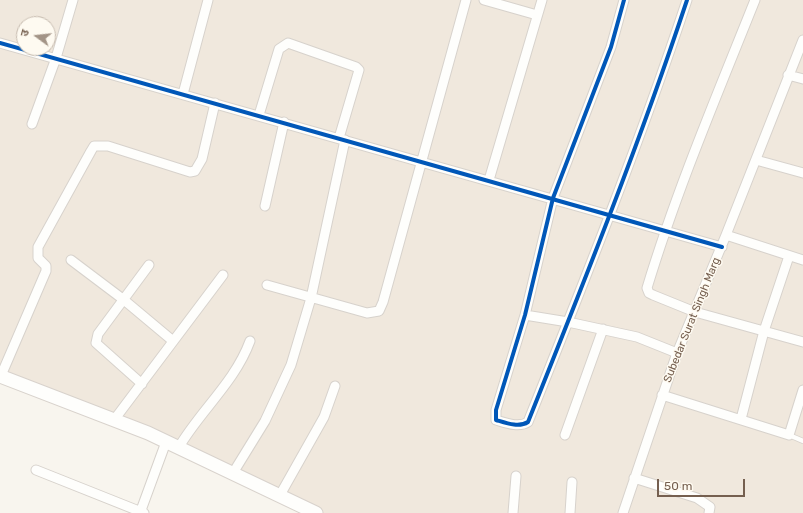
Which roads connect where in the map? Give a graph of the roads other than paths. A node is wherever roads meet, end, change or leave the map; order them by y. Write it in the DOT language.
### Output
graph roads {
  1 [pos="73,0"];
  2 [pos="208,0"];
  3 [pos="466,0"];
  4 [pos="484,0"];
  5 [pos="542,0"];
  6 [pos="624,0"];
  7 [pos="687,0"];
  8 [pos="755,0"];
  9 [pos="537,15"];
  10 [pos="803,40"];
  11 [pos="0,42"];
  12 [pos="56,58"];
  13 [pos="788,75"];
  14 [pos="803,79"];
  15 [pos="183,94"];
  16 [pos="215,103"];
  17 [pos="259,115"];
  18 [pos="284,122"];
  19 [pos="32,124"];
  20 [pos="342,139"];
  21 [pos="756,160"];
  22 [pos="422,161"];
  23 [pos="803,173"];
  24 [pos="489,180"];
  25 [pos="553,198"];
  26 [pos="265,206"];
  27 [pos="609,214"];
  28 [pos="665,230"];
  29 [pos="726,235"];
  30 [pos="722,247"];
  31 [pos="789,256"];
  32 [pos="71,260"];
  33 [pos="803,260"];
  34 [pos="149,265"];
  35 [pos="223,275"];
  36 [pos="268,285"];
  37 [pos="311,298"];
  38 [pos="124,300"];
  39 [pos="695,312"];
  40 [pos="525,315"];
  41 [pos="568,322"];
  42 [pos="603,329"];
  43 [pos="764,331"];
  44 [pos="173,340"];
  45 [pos="250,341"];
  46 [pos="803,342"];
  47 [pos="677,353"];
  48 [pos="0,377"];
  49 [pos="142,384"];
  50 [pos="335,386"];
  51 [pos="803,390"];
  52 [pos="662,394"];
  53 [pos="741,419"];
  54 [pos="114,420"];
  55 [pos="565,435"];
  56 [pos="789,436"];
  57 [pos="803,441"];
  58 [pos="166,442"];
  59 [pos="179,447"];
  60 [pos="36,470"];
  61 [pos="233,473"];
  62 [pos="516,476"];
  63 [pos="634,478"];
  64 [pos="572,482"];
  65 [pos="280,495"];
  66 [pos="142,512"];
  67 [pos="316,513"];
  68 [pos="514,513"];
  69 [pos="570,513"];
  70 [pos="622,513"];
  71 [pos="709,513"];
  1 -- 12 [label="street"];
  2 -- 15 [label="street"];
  3 -- 22 [label="street"];
  4 -- 9 [label="street"];
  5 -- 9 [label="street"];
  6 -- 25 [label="street"];
  7 -- 27 [label="street"];
  8 -- 28 [label="street"];
  9 -- 24 [label="street"];
  10 -- 13 [label="street, Subedar Surat Singh Marg"];
  11 -- 12 [label="street"];
  12 -- 15 [label="street"];
  12 -- 19 [label="street"];
  13 -- 14 [label="street"];
  13 -- 21 [label="street, Subedar Surat Singh Marg"];
  15 -- 16 [label="street"];
  16 -- 17 [label="street"];
  16 -- 48 [label="street"];
  17 -- 18 [label="street"];
  17 -- 20 [label="street"];
  18 -- 20 [label="street"];
  18 -- 26 [label="street"];
  20 -- 22 [label="street"];
  20 -- 37 [label="street"];
  21 -- 23 [label="street"];
  21 -- 29 [label="street, Subedar Surat Singh Marg"];
  22 -- 24 [label="street"];
  22 -- 37 [label="street"];
  24 -- 25 [label="street"];
  25 -- 27 [label="street"];
  25 -- 40 [label="street"];
  27 -- 28 [label="street"];
  27 -- 41 [label="street"];
  28 -- 30 [label="street"];
  28 -- 39 [label="street"];
  29 -- 30 [label="street, Subedar Surat Singh Marg"];
  29 -- 31 [label="street"];
  30 -- 39 [label="street, Subedar Surat Singh Marg"];
  31 -- 33 [label="street"];
  31 -- 43 [label="street"];
  32 -- 38 [label="street"];
  34 -- 38 [label="street"];
  35 -- 44 [label="street"];
  36 -- 37 [label="street"];
  37 -- 61 [label="street"];
  38 -- 44 [label="street"];
  38 -- 49 [label="street"];
  39 -- 43 [label="street"];
  39 -- 47 [label="street, Subedar Surat Singh Marg"];
  40 -- 41 [label="street"];
  40 -- 41 [label="street"];
  41 -- 42 [label="street"];
  42 -- 47 [label="street"];
  42 -- 55 [label="street"];
  43 -- 46 [label="street"];
  43 -- 53 [label="street"];
  44 -- 49 [label="street"];
  45 -- 59 [label="street"];
  47 -- 52 [label="street, Subedar Surat Singh Marg"];
  48 -- 54 [label="street"];
  49 -- 54 [label="street"];
  50 -- 65 [label="street"];
  51 -- 56 [label="street"];
  52 -- 53 [label="street"];
  52 -- 63 [label="street, Subedar Surat Singh Marg"];
  53 -- 56 [label="street"];
  54 -- 58 [label="street"];
  56 -- 57 [label="lane"];
  58 -- 59 [label="street"];
  58 -- 66 [label="street"];
  59 -- 61 [label="street"];
  60 -- 66 [label="street"];
  61 -- 65 [label="street"];
  62 -- 68 [label="street"];
  63 -- 70 [label="street, Subedar Surat Singh Marg"];
  63 -- 71 [label="street"];
  64 -- 69 [label="street"];
  65 -- 67 [label="street"];
}
